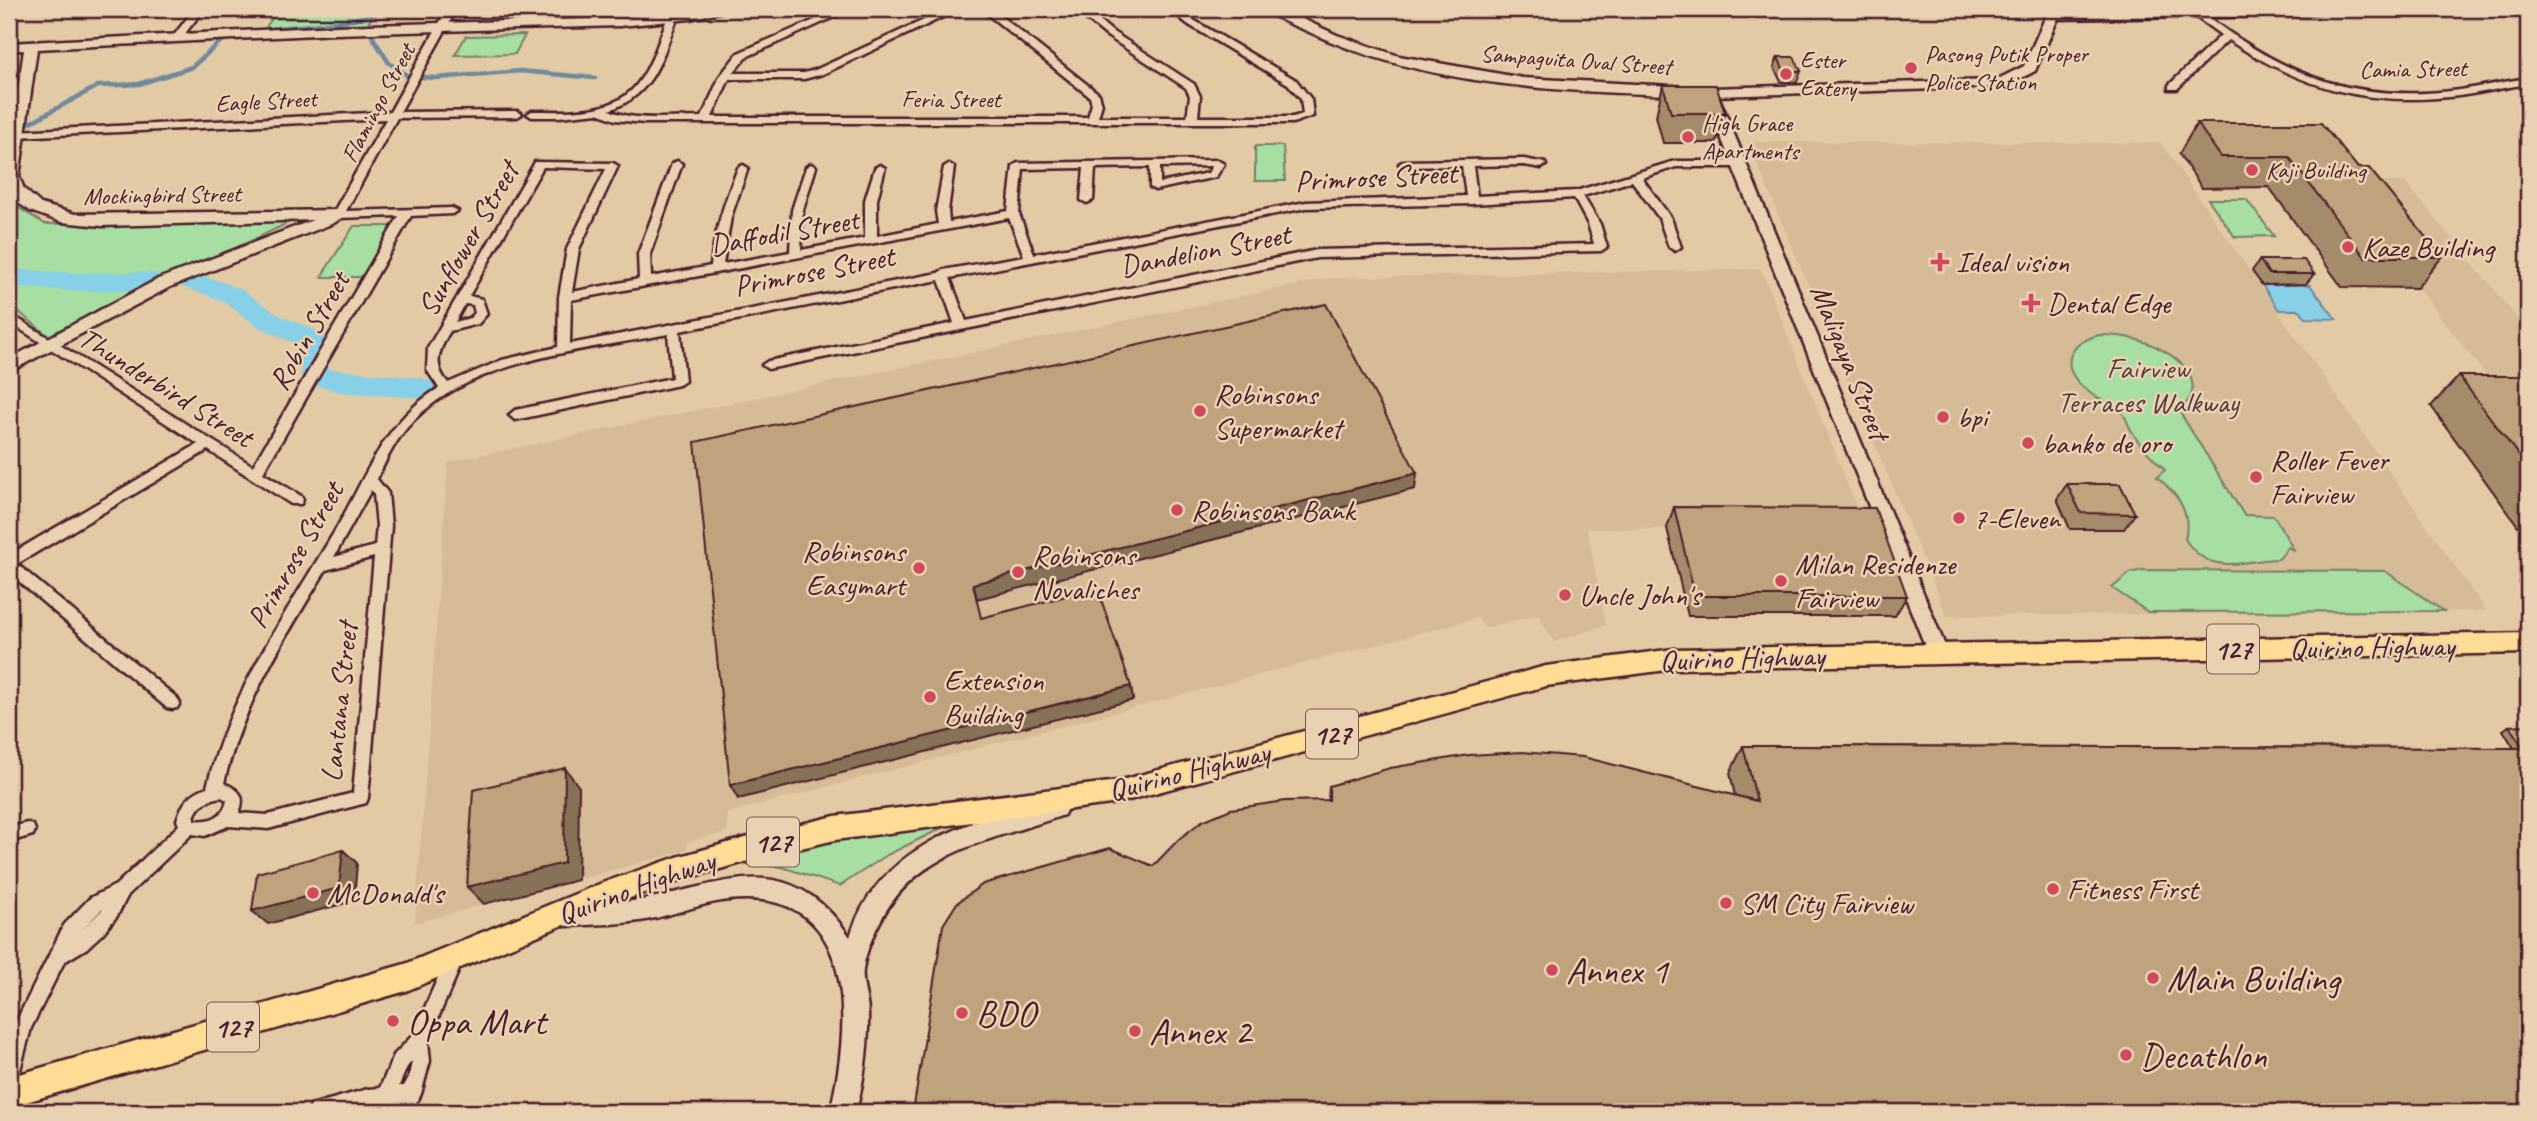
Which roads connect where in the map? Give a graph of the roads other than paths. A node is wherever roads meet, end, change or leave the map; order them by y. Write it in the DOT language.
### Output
graph roads {
  1 [pos="199,9"];
  2 [pos="452,9"];
  3 [pos="725,9"];
  4 [pos="847,9"];
  5 [pos="955,9"];
  6 [pos="986,9"];
  7 [pos="1079,9"];
  8 [pos="1173,9"];
  9 [pos="1271,9"];
  10 [pos="2327,9"];
  11 [pos="2055,12"];
  12 [pos="2199,15"];
  13 [pos="672,19"];
  14 [pos="443,26"];
  15 [pos="2226,36"];
  16 [pos="177,38"];
  17 [pos="31,46"];
  18 [pos="9,47"];
  19 [pos="725,76"];
  20 [pos="2528,81"];
  21 [pos="2173,87"];
  22 [pos="1710,92"];
  23 [pos="597,109"];
  24 [pos="517,114"];
  25 [pos="532,114"];
  26 [pos="396,115"];
  27 [pos="706,119"];
  28 [pos="1092,121"];
  29 [pos="1192,121"];
  30 [pos="16,134"];
  31 [pos="677,164"];
  32 [pos="1155,164"];
  33 [pos="1404,164"];
  34 [pos="1467,164"];
  35 [pos="1090,165"];
  36 [pos="1541,165"];
  37 [pos="811,167"];
  38 [pos="949,167"];
  39 [pos="1741,167"];
  40 [pos="743,168"];
  41 [pos="880,168"];
  42 [pos="1634,175"];
  43 [pos="1577,194"];
  44 [pos="1087,200"];
  45 [pos="1472,201"];
  46 [pos="452,211"];
  47 [pos="407,213"];
  48 [pos="1013,214"];
  49 [pos="338,215"];
  50 [pos="944,228"];
  51 [pos="871,240"];
  52 [pos="1675,247"];
  53 [pos="796,255"];
  54 [pos="1030,258"];
  55 [pos="717,269"];
  56 [pos="943,274"];
  57 [pos="645,283"];
  58 [pos="565,298"];
  59 [pos="462,299"];
  60 [pos="9,317"];
  61 [pos="961,325"];
  62 [pos="446,328"];
  63 [pos="674,328"];
  64 [pos="59,340"];
  65 [pos="564,350"];
  66 [pos="768,365"];
  67 [pos="9,366"];
  68 [pos="446,388"];
  69 [pos="515,415"];
  70 [pos="208,444"];
  71 [pos="256,475"];
  72 [pos="371,481"];
  73 [pos="296,500"];
  74 [pos="382,550"];
  75 [pos="9,564"];
  76 [pos="322,565"];
  77 [pos="2528,643"];
  78 [pos="1938,653"];
  79 [pos="172,703"];
  80 [pos="214,791"];
  81 [pos="1118,792"];
  82 [pos="225,819"];
  83 [pos="189,826"];
  84 [pos="27,830"];
  85 [pos="9,835"];
  86 [pos="554,915"];
  87 [pos="456,957"];
  88 [pos="852,968"];
  89 [pos="419,1041"];
  90 [pos="9,1083"];
  91 [pos="9,1092"];
  92 [pos="391,1106"];
  93 [pos="318,1112"];
  94 [pos="843,1112"];
  1 -- 16 [label="street"];
  2 -- 14 [label="street, Flamingo Street"];
  3 -- 13 [label="street"];
  4 -- 19 [label="street"];
  5 -- 19 [label="street"];
  6 -- 28 [label="street"];
  7 -- 29 [label="street"];
  8 -- 29 [label="street, Feria Street"];
  9 -- 22 [label="street, Sampaguita Oval Street"];
  10 -- 12 [label="street"];
  11 -- 12 [label="street"];
  11 -- 22 [label="street, Sampaguita Oval Street"];
  12 -- 15 [label="street, Camia Street"];
  13 -- 14 [label="street"];
  13 -- 23 [label="street"];
  14 -- 16 [label="street"];
  14 -- 26 [label="street, Flamingo Street"];
  15 -- 20 [label="street, Camia Street"];
  15 -- 21 [label="street"];
  16 -- 17 [label="street"];
  17 -- 18 [label="street"];
  17 -- 30 [label="street, Mockingbird Street"];
  19 -- 27 [label="street"];
  22 -- 39 [label="street, Maligaya Street"];
  23 -- 25 [label="street"];
  23 -- 27 [label="street, Feria Street"];
  24 -- 26 [label="street, Eagle Street"];
  26 -- 30 [label="street, Eagle Street"];
  26 -- 49 [label="street, Flamingo Street"];
  27 -- 28 [label="street, Feria Street"];
  28 -- 29 [label="street, Feria Street"];
  30 -- 49 [label="street, Mockingbird Street"];
  31 -- 57 [label="street"];
  32 -- 32 [label="street"];
  32 -- 35 [label="street"];
  33 -- 34 [label="street"];
  34 -- 36 [label="street"];
  34 -- 45 [label="street"];
  35 -- 44 [label="street"];
  35 -- 48 [label="street"];
  37 -- 53 [label="street"];
  38 -- 50 [label="street"];
  39 -- 42 [label="street, Primrose Street"];
  39 -- 78 [label="street, Maligaya Street"];
  40 -- 55 [label="street"];
  41 -- 51 [label="street"];
  42 -- 43 [label="street, Primrose Street"];
  42 -- 52 [label="street"];
  43 -- 45 [label="street, Primrose Street"];
  43 -- 61 [label="street, Dandelion Street"];
  45 -- 54 [label="street, Primrose Street"];
  46 -- 47 [label="street"];
  47 -- 49 [label="street"];
  47 -- 71 [label="street, Robin Street"];
  48 -- 50 [label="street, Daffodil Street"];
  48 -- 54 [label="street"];
  49 -- 64 [label="street"];
  50 -- 51 [label="street, Daffodil Street"];
  51 -- 53 [label="street, Daffodil Street"];
  53 -- 55 [label="street, Daffodil Street"];
  54 -- 56 [label="street, Primrose Street"];
  55 -- 57 [label="street, Daffodil Street"];
  56 -- 61 [label="street"];
  56 -- 63 [label="street, Primrose Street"];
  57 -- 58 [label="street, Daffodil Street"];
  58 -- 59 [label="street, Sunflower Street"];
  58 -- 65 [label="street, Sunflower Street"];
  59 -- 62 [label="street, Sunflower Street"];
  59 -- 62 [label="street"];
  60 -- 64 [label="street, Thunderbird Street"];
  61 -- 66 [label="street, Dandelion Street"];
  62 -- 68 [label="street, Sunflower Street"];
  63 -- 65 [label="street, Primrose Street"];
  63 -- 69 [label="street"];
  64 -- 67 [label="street"];
  64 -- 70 [label="street, Thunderbird Street"];
  65 -- 68 [label="street, Primrose Street"];
  68 -- 72 [label="street, Primrose Street"];
  70 -- 71 [label="street, Thunderbird Street"];
  70 -- 75 [label="street"];
  71 -- 73 [label="street, Thunderbird Street"];
  72 -- 74 [label="street, Lantana Street"];
  72 -- 76 [label="street, Primrose Street"];
  74 -- 76 [label="street"];
  74 -- 82 [label="street, Lantana Street"];
  75 -- 79 [label="street"];
  76 -- 80 [label="street, Primrose Street"];
  77 -- 78 [label="main road, Quirino Highway / 127"];
  78 -- 81 [label="main road, Quirino Highway / 127"];
  80 -- 82 [label="street"];
  80 -- 83 [label="street"];
  81 -- 86 [label="main road, Quirino Highway / 127"];
  81 -- 88 [label="street"];
  82 -- 83 [label="street"];
  83 -- 90 [label="street"];
  84 -- 85 [label="street"];
  86 -- 87 [label="main road, Quirino Highway / 127"];
  86 -- 88 [label="street"];
  87 -- 89 [label="street"];
  87 -- 91 [label="main road, Quirino Highway / 127"];
  88 -- 94 [label="street"];
  89 -- 92 [label="street"];
  89 -- 92 [label="street"];
  92 -- 93 [label="street"];
}
